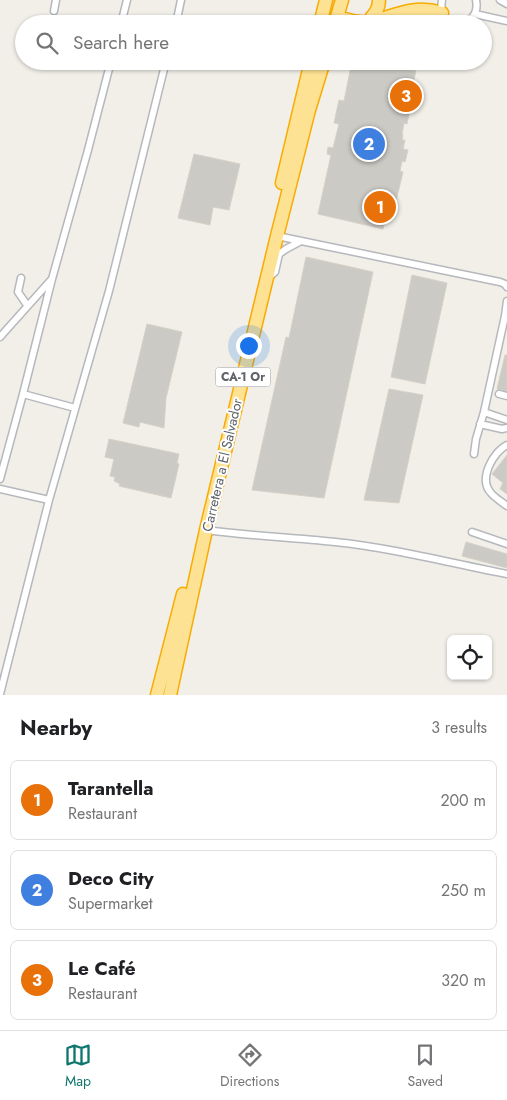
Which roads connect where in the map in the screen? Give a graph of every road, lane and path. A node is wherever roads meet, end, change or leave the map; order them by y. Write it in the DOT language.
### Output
graph roads {
  1 [pos="56,0"];
  2 [pos="127,0"];
  3 [pos="182,0"];
  4 [pos="326,0"];
  5 [pos="342,0"];
  6 [pos="379,0"];
  7 [pos="476,0"];
  8 [pos="500,0"];
  9 [pos="507,4"];
  10 [pos="439,6"];
  11 [pos="54,11"];
  12 [pos="475,14"];
  13 [pos="123,15"];
  14 [pos="178,15"];
  15 [pos="322,15"];
  16 [pos="341,15"];
  17 [pos="376,15"];
  18 [pos="382,15"];
  19 [pos="480,15"];
  20 [pos="492,18"];
  21 [pos="507,21"];
  22 [pos="109,70"];
  23 [pos="164,70"];
  24 [pos="309,70"];
  25 [pos="322,70"];
  26 [pos="277,236"];
  27 [pos="300,241"];
  28 [pos="21,278"];
  29 [pos="52,279"];
  30 [pos="266,280"];
  31 [pos="507,287"];
  32 [pos="507,301"];
  33 [pos="27,305"];
  34 [pos="506,316"];
  35 [pos="0,336"];
  36 [pos="23,394"];
  37 [pos="499,394"];
  38 [pos="507,396"];
  39 [pos="75,408"];
  40 [pos="484,412"];
  41 [pos="507,420"];
  42 [pos="480,424"];
  43 [pos="507,428"];
  44 [pos="506,446"];
  45 [pos="474,454"];
  46 [pos="0,479"];
  47 [pos="0,489"];
  48 [pos="49,500"];
  49 [pos="507,506"];
  50 [pos="206,530"];
  51 [pos="472,532"];
  52 [pos="507,544"];
  53 [pos="507,574"];
  54 [pos="179,629"];
  55 [pos="0,694"];
  56 [pos="158,695"];
  57 [pos="162,695"];
  58 [pos="170,695"];
  59 [pos="174,695"];
  1 -- 11 [label="street"];
  2 -- 13 [label="street"];
  3 -- 14 [label="street"];
  4 -- 15 [label="highway"];
  5 -- 16 [label="highway"];
  6 -- 17 [label="highway"];
  7 -- 12 [label="street"];
  8 -- 9 [label="street"];
  10 -- 18 [label="highway"];
  12 -- 19 [label="street"];
  20 -- 21 [label="street"];
  22 -- 29 [label="street"];
  23 -- 39 [label="street"];
  24 -- 54 [label="highway, Carretera a El Salvador / CA-1 Or"];
  25 -- 26 [label="highway, Carretera a El Salvador / CA-1 Or"];
  26 -- 27 [label="street"];
  26 -- 30 [label="highway, Carretera a El Salvador / CA-1 Or"];
  27 -- 30 [label="street"];
  27 -- 31 [label="street"];
  28 -- 33 [label="street"];
  29 -- 33 [label="street"];
  29 -- 36 [label="street"];
  30 -- 50 [label="highway, Carretera a El Salvador / CA-1 Or"];
  32 -- 34 [label="street"];
  33 -- 35 [label="street"];
  34 -- 40 [label="street"];
  36 -- 39 [label="street"];
  36 -- 46 [label="street"];
  37 -- 38 [label="street"];
  39 -- 48 [label="street"];
  40 -- 41 [label="street"];
  40 -- 42 [label="street"];
  42 -- 43 [label="street"];
  42 -- 45 [label="street"];
  44 -- 49 [label="street"];
  47 -- 48 [label="street"];
  48 -- 55 [label="street"];
  50 -- 53 [label="street"];
  50 -- 54 [label="highway, Carretera a El Salvador / CA-1 Or"];
  51 -- 52 [label="street"];
  54 -- 56 [label="highway, Carretera a El Salvador / CA-1 Or"];
  54 -- 57 [label="highway"];
  54 -- 58 [label="highway, Carretera a El Salvador / CA-1 Or"];
  54 -- 59 [label="highway"];
}
